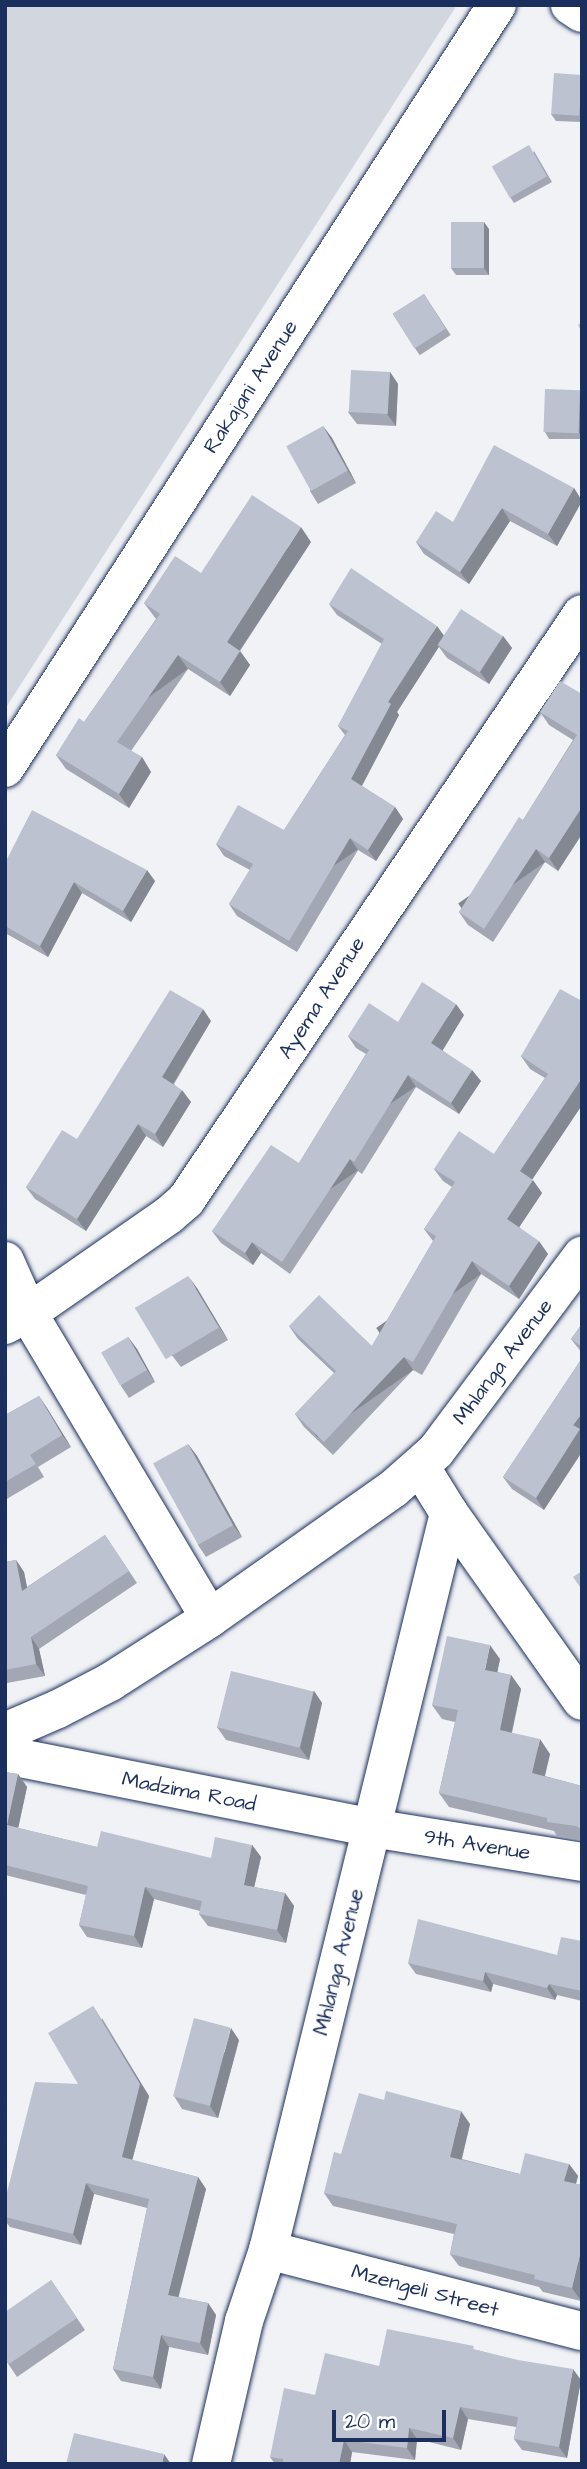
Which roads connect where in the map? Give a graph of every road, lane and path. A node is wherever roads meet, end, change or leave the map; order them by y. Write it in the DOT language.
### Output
graph roads {
  1 [pos="497,5"];
  2 [pos="570,5"];
  3 [pos="582,13"];
  4 [pos="582,614"];
  5 [pos="5,768"];
  6 [pos="582,1256"];
  7 [pos="5,1261"];
  8 [pos="17,1319"];
  9 [pos="420,1466"];
  10 [pos="449,1513"];
  11 [pos="210,1618"];
  12 [pos="582,1701"];
  13 [pos="5,1732"];
  14 [pos="5,1755"];
  15 [pos="372,1828"];
  16 [pos="582,1862"];
  17 [pos="268,2250"];
  18 [pos="582,2331"];
  19 [pos="211,2464"];
  1 -- 5 [label="street, Rakajani Avenue"];
  2 -- 3 [label="street"];
  4 -- 8 [label="street, Ayema Avenue"];
  6 -- 9 [label="street, Mhlanga Avenue"];
  7 -- 8 [label="street"];
  8 -- 11 [label="street"];
  9 -- 10 [label="street"];
  9 -- 11 [label="street, Mhlanga Avenue"];
  10 -- 12 [label="street"];
  10 -- 15 [label="street, Mhlanga Avenue"];
  11 -- 13 [label="street, Mhlanga Avenue"];
  14 -- 15 [label="street, Madzima Road"];
  15 -- 16 [label="street, 9th Avenue"];
  15 -- 17 [label="street, Mhlanga Avenue"];
  17 -- 18 [label="street, Mzengeli Street"];
  17 -- 19 [label="street, Mhlanga Avenue"];
}
